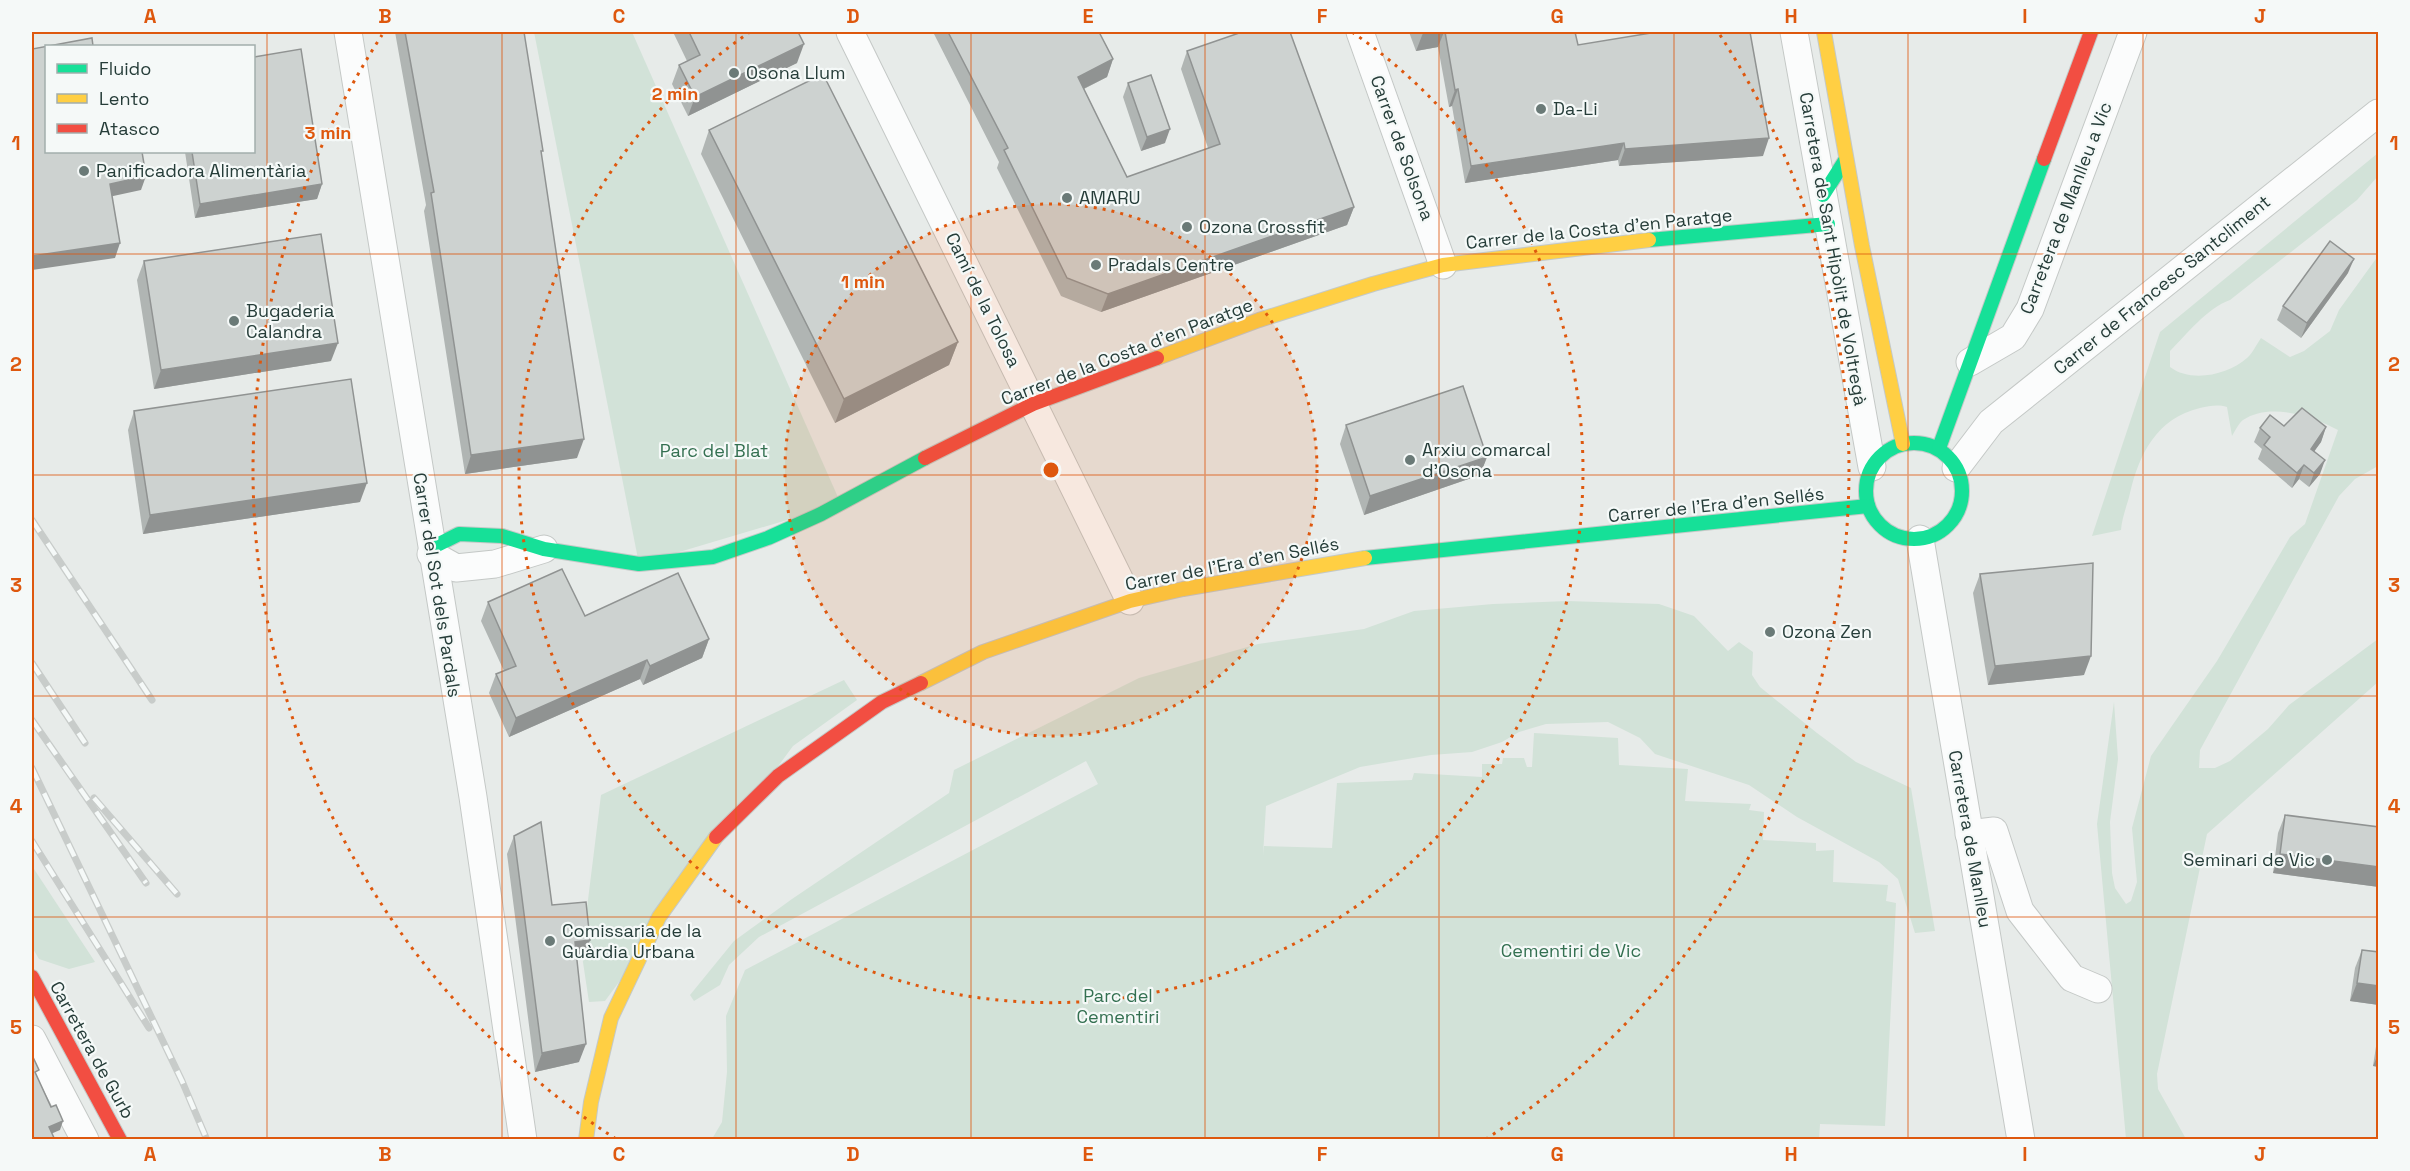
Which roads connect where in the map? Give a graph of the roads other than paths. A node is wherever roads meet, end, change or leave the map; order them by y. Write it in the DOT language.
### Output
graph roads {
  1 [pos="348,32"];
  2 [pos="850,32"];
  3 [pos="1360,32"];
  4 [pos="1794,32"];
  5 [pos="1824,32"];
  6 [pos="2091,32"];
  7 [pos="2133,32"];
  8 [pos="2379,113"];
  9 [pos="1846,159"];
  10 [pos="1823,195"];
  11 [pos="1828,224"];
  12 [pos="1443,265"];
  13 [pos="1970,362"];
  14 [pos="1033,404"];
  15 [pos="1903,444"];
  16 [pos="1948,458"];
  17 [pos="1872,466"];
  18 [pos="1868,506"];
  19 [pos="1920,538"];
  20 [pos="544,549"];
  21 [pos="431,551"];
  22 [pos="1130,601"];
  23 [pos="1969,834"];
  24 [pos="32,977"];
  25 [pos="2098,989"];
  26 [pos="32,1039"];
  27 [pos="85,1140"];
  28 [pos="120,1140"];
  29 [pos="523,1140"];
  30 [pos="586,1140"];
  31 [pos="2021,1140"];
  1 -- 21 [label="street, Carrer del Sot dels Pardals"];
  2 -- 14 [label="street, Camí de la Tolosa"];
  3 -- 12 [label="street, Carrer de Solsona"];
  4 -- 10 [label="street, Carretera de Sant Hipòlit de Voltregà"];
  5 -- 9 [label="street, Carretera de Sant Hipòlit de Voltregà"];
  6 -- 13 [label="street, Carretera de Manlleu a Vic"];
  7 -- 13 [label="street, Carretera de Manlleu a Vic"];
  8 -- 16 [label="street, Carrer de Francesc Santcliment"];
  9 -- 10 [label="street"];
  9 -- 15 [label="street, Carretera de Sant Hipòlit de Voltregà"];
  10 -- 11 [label="street, Carretera de Sant Hipòlit de Voltregà"];
  11 -- 12 [label="street, Carrer de la Costa d'en Paratge"];
  11 -- 17 [label="street, Carretera de Sant Hipòlit de Voltregà"];
  12 -- 14 [label="street, Carrer de la Costa d'en Paratge"];
  13 -- 16 [label="street, Carretera de Manlleu a Vic"];
  14 -- 20 [label="street, Carrer de la Costa d'en Paratge"];
  14 -- 22 [label="street, Camí de la Tolosa"];
  15 -- 16 [label="street"];
  15 -- 17 [label="street"];
  16 -- 19 [label="street"];
  17 -- 18 [label="street"];
  18 -- 19 [label="street"];
  18 -- 22 [label="street, Carrer de l'Era d'en Sellés"];
  19 -- 23 [label="street, Carretera de Manlleu"];
  20 -- 21 [label="street"];
  21 -- 29 [label="street, Carrer del Sot dels Pardals"];
  22 -- 30 [label="street, Carrer de l'Era d'en Sellés"];
  23 -- 25 [label="street"];
  23 -- 31 [label="street, Carretera de Manlleu"];
  24 -- 28 [label="street, Carretera de Gurb"];
  26 -- 27 [label="street"];
}
